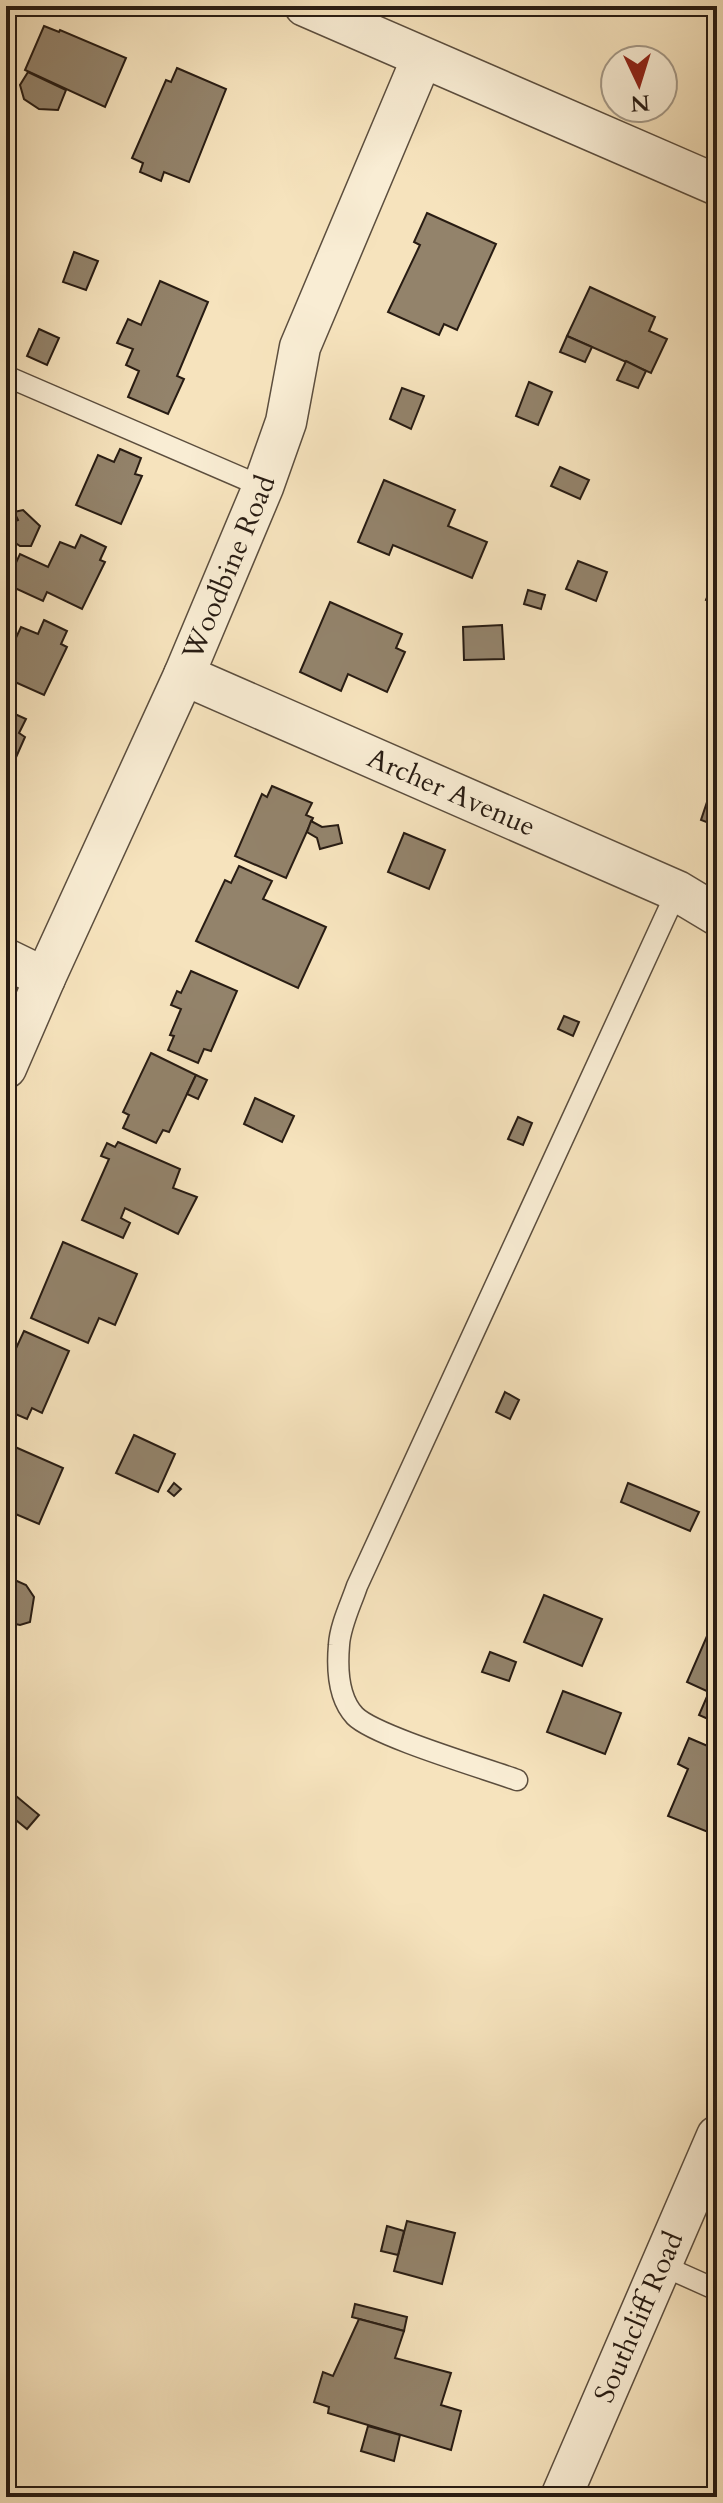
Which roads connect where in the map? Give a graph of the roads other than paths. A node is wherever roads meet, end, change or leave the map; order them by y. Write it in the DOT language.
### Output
graph roads {
  1 [pos="305,6"];
  2 [pos="422,58"];
  3 [pos="717,185"];
  4 [pos="6,376"];
  5 [pos="263,487"];
  6 [pos="184,675"];
  7 [pos="677,891"];
  8 [pos="717,915"];
  9 [pos="6,959"];
  10 [pos="45,978"];
  11 [pos="6,1068"];
  12 [pos="517,1780"];
  13 [pos="717,2136"];
  14 [pos="661,2265"];
  15 [pos="717,2290"];
  16 [pos="561,2497"];
  1 -- 2 [label="street"];
  2 -- 3 [label="street"];
  2 -- 5 [label="street, Woodbine Road"];
  4 -- 5 [label="lane"];
  5 -- 6 [label="street, Woodbine Road"];
  6 -- 7 [label="street, Archer Avenue"];
  6 -- 10 [label="street, Woodbine Road"];
  7 -- 8 [label="street, Archer Avenue"];
  7 -- 12 [label="lane"];
  9 -- 10 [label="street"];
  10 -- 11 [label="street, Woodbine Road"];
  13 -- 14 [label="street, Southcliff Road"];
  14 -- 15 [label="lane"];
  14 -- 16 [label="street, Southcliff Road"];
}
